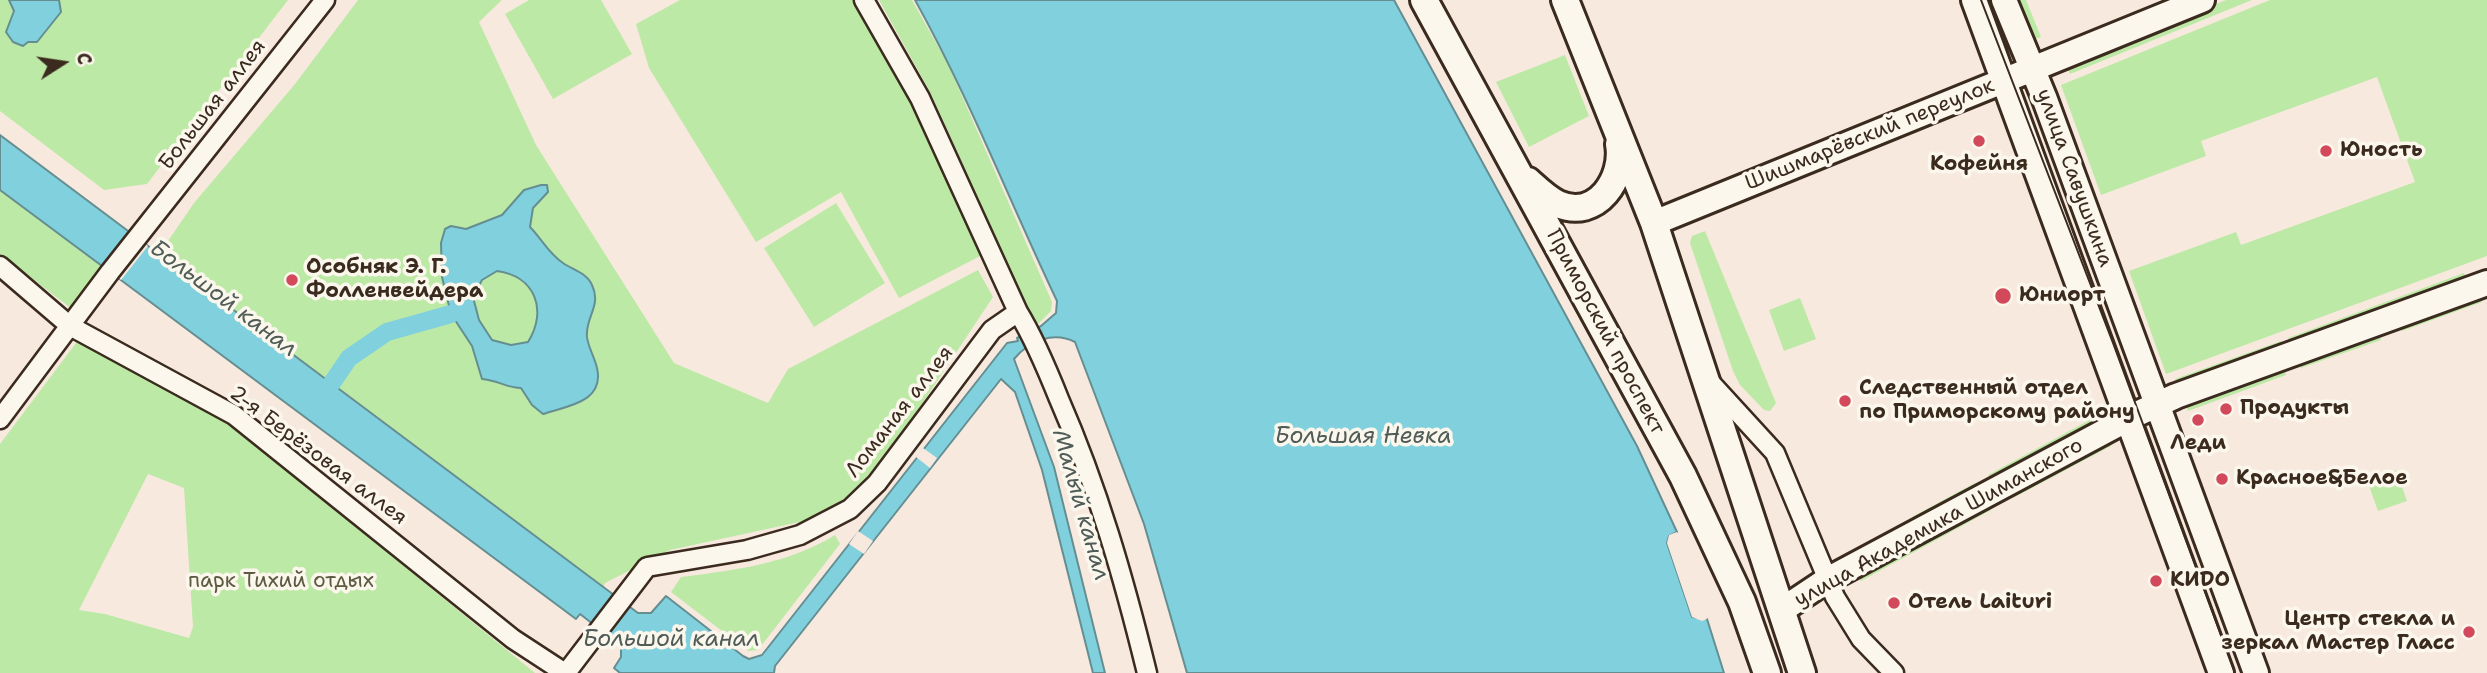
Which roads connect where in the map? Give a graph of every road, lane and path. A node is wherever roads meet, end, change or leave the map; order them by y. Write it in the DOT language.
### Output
graph roads {
  1 [pos="325,0"];
  2 [pos="864,0"];
  3 [pos="1424,0"];
  4 [pos="1565,0"];
  5 [pos="1974,0"];
  6 [pos="2004,0"];
  7 [pos="2202,0"];
  8 [pos="2033,68"];
  9 [pos="2004,80"];
  10 [pos="1614,116"];
  11 [pos="1521,175"];
  12 [pos="1654,223"];
  13 [pos="0,266"];
  14 [pos="2487,283"];
  15 [pos="1018,312"];
  16 [pos="70,326"];
  17 [pos="1708,379"];
  18 [pos="2158,405"];
  19 [pos="0,419"];
  20 [pos="2128,419"];
  21 [pos="1827,580"];
  22 [pos="1782,610"];
  23 [pos="566,673"];
  24 [pos="1147,673"];
  25 [pos="1767,673"];
  26 [pos="1802,673"];
  27 [pos="1894,673"];
  28 [pos="2221,673"];
  29 [pos="2256,673"];
  1 -- 16 [label="street, Большая аллея"];
  2 -- 15 [label="street"];
  3 -- 11 [label="main road, Приморский проспект"];
  4 -- 10 [label="main road"];
  5 -- 9 [label="main road, улица Савушкина"];
  6 -- 8 [label="main road, улица Савушкина"];
  7 -- 8 [label="main road, Шишмарёвский переулок"];
  8 -- 9 [label="main road, Шишмарёвский переулок"];
  8 -- 18 [label="main road, улица Савушкина"];
  9 -- 12 [label="main road, Шишмарёвский переулок"];
  9 -- 20 [label="main road, улица Савушкина"];
  10 -- 11 [label="main road"];
  10 -- 12 [label="main road"];
  11 -- 25 [label="main road, Приморский проспект"];
  12 -- 17 [label="main road"];
  13 -- 16 [label="street, 2-я Берёзовая аллея"];
  14 -- 18 [label="main road, улица Академика Шиманского"];
  15 -- 23 [label="street, Ломаная аллея"];
  15 -- 24 [label="street"];
  16 -- 19 [label="street"];
  16 -- 23 [label="street, 2-я Берёзовая аллея"];
  17 -- 21 [label="street"];
  17 -- 22 [label="main road"];
  18 -- 20 [label="main road, улица Академика Шиманского"];
  18 -- 29 [label="main road, улица Савушкина"];
  20 -- 21 [label="main road, улица Академика Шиманского"];
  20 -- 28 [label="main road, улица Савушкина"];
  21 -- 22 [label="main road, улица Академика Шиманского"];
  21 -- 27 [label="street"];
  22 -- 26 [label="main road"];
}
